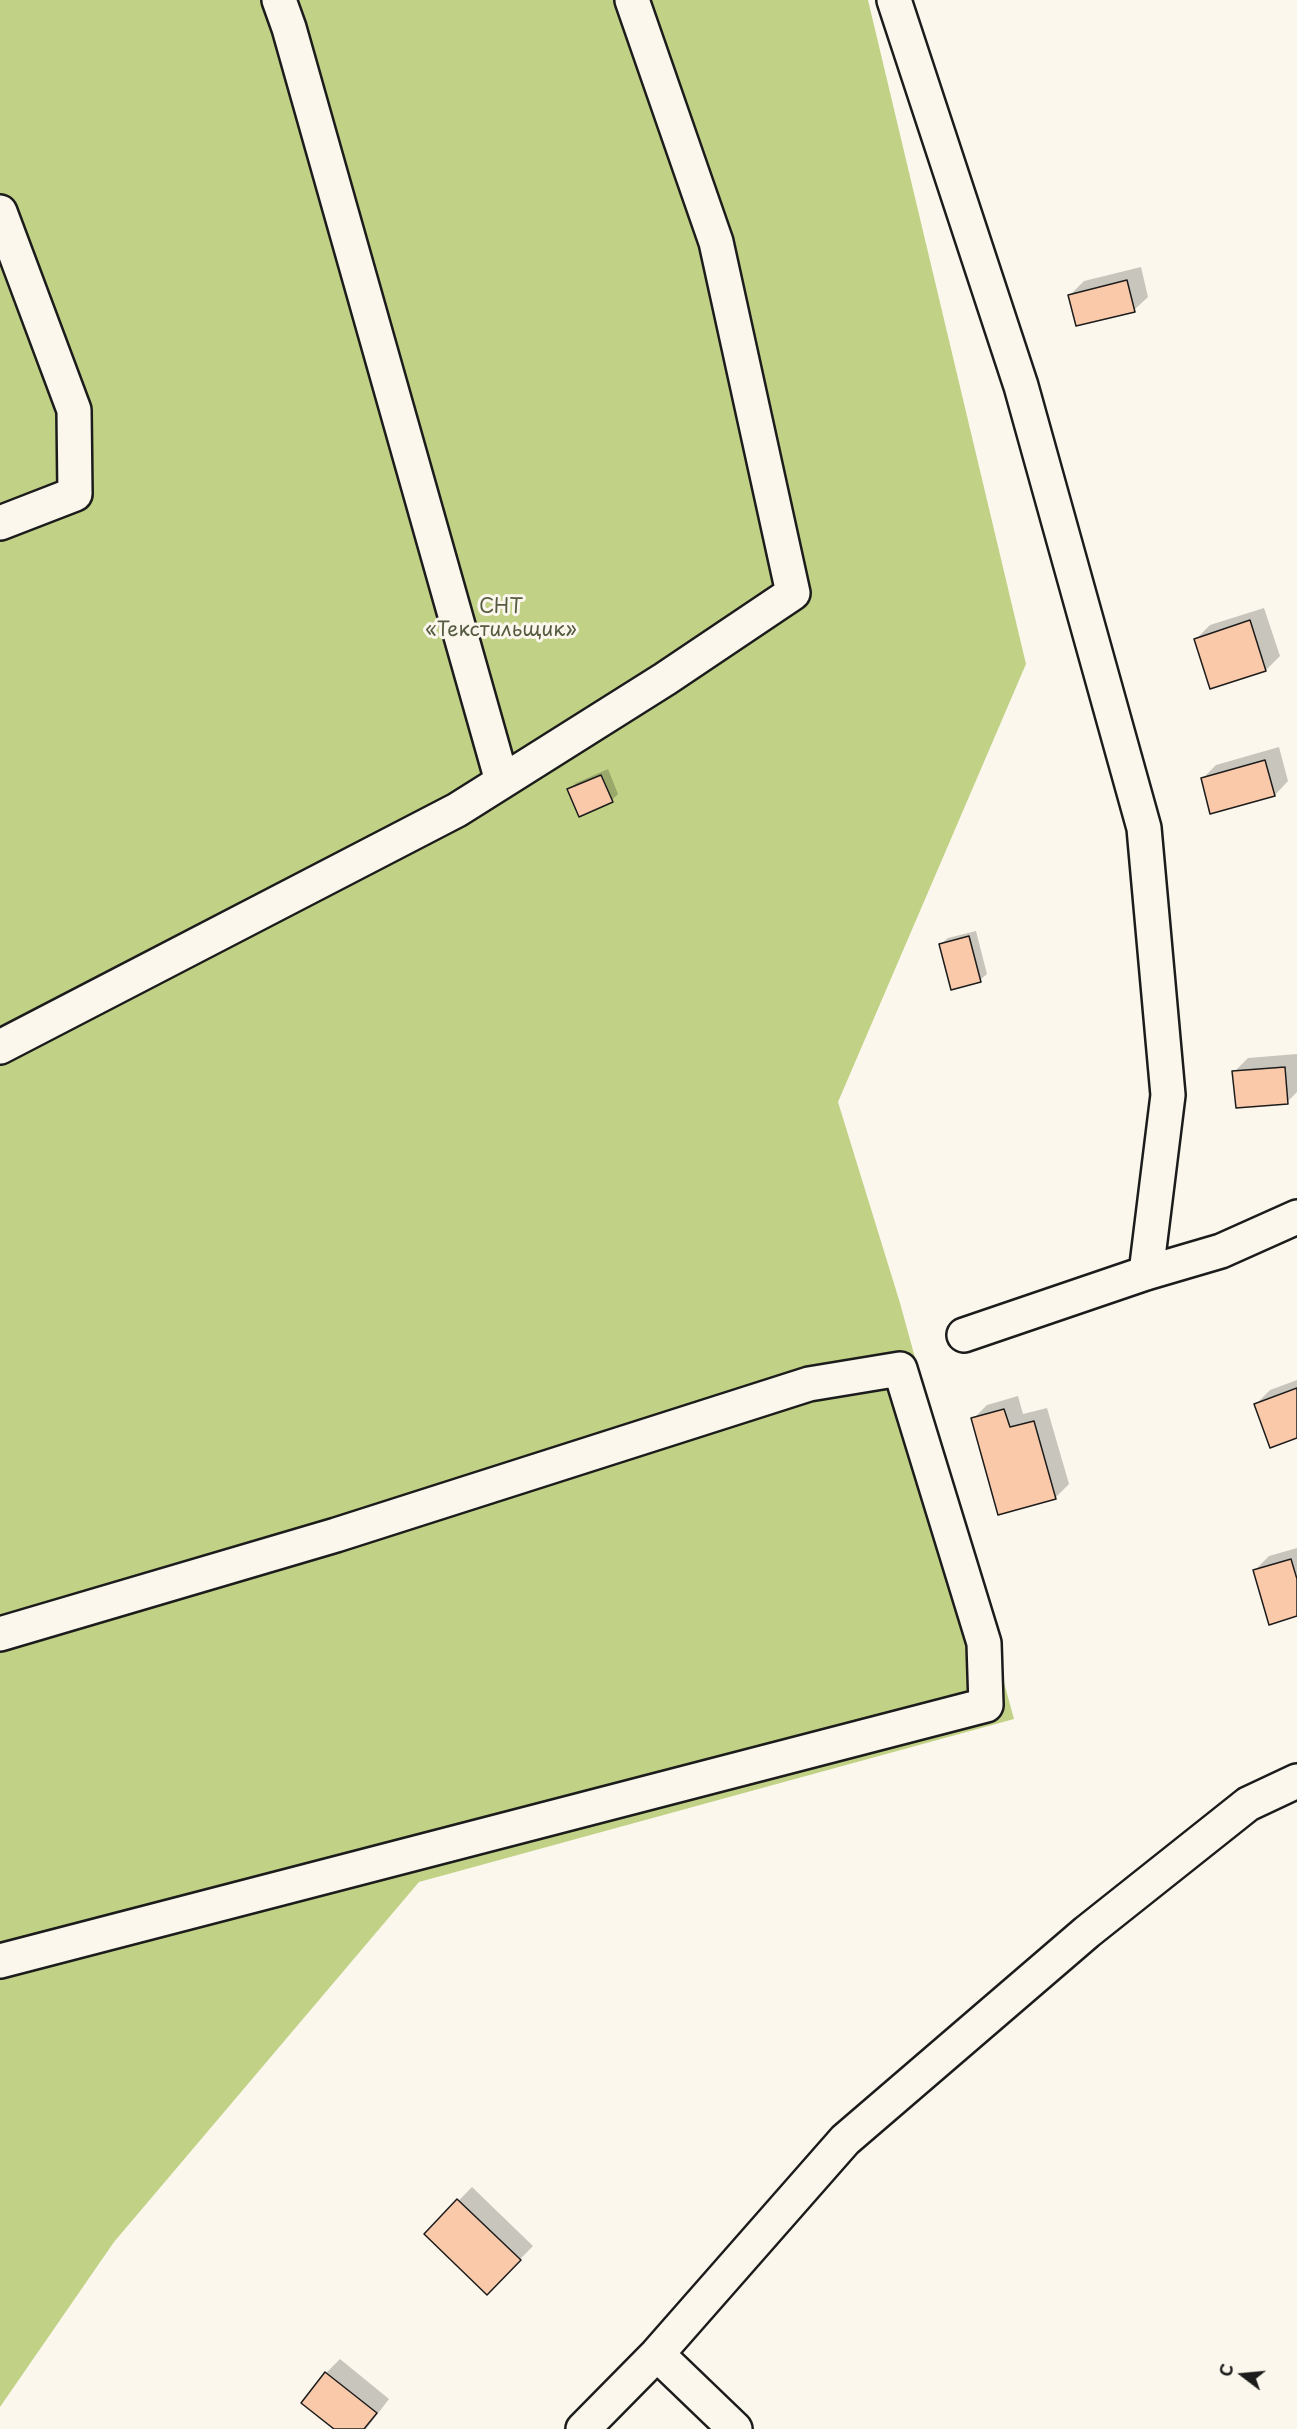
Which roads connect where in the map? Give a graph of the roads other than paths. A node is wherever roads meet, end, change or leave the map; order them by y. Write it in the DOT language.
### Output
graph roads {
  1 [pos="279,0"];
  2 [pos="632,0"];
  3 [pos="894,0"];
  4 [pos="0,212"];
  5 [pos="0,523"];
  6 [pos="502,781"];
  7 [pos="0,1047"];
  8 [pos="1297,1217"];
  9 [pos="1146,1273"];
  10 [pos="964,1335"];
  11 [pos="0,1634"];
  12 [pos="1297,1781"];
  13 [pos="0,1960"];
  14 [pos="657,2355"];
  15 [pos="583,2429"];
  16 [pos="735,2429"];
  1 -- 6 [label="street"];
  2 -- 6 [label="street"];
  3 -- 9 [label="street"];
  4 -- 5 [label="street"];
  6 -- 7 [label="street"];
  8 -- 9 [label="street"];
  9 -- 10 [label="street"];
  11 -- 13 [label="street"];
  12 -- 14 [label="street"];
  14 -- 15 [label="street"];
  14 -- 16 [label="street"];
}
